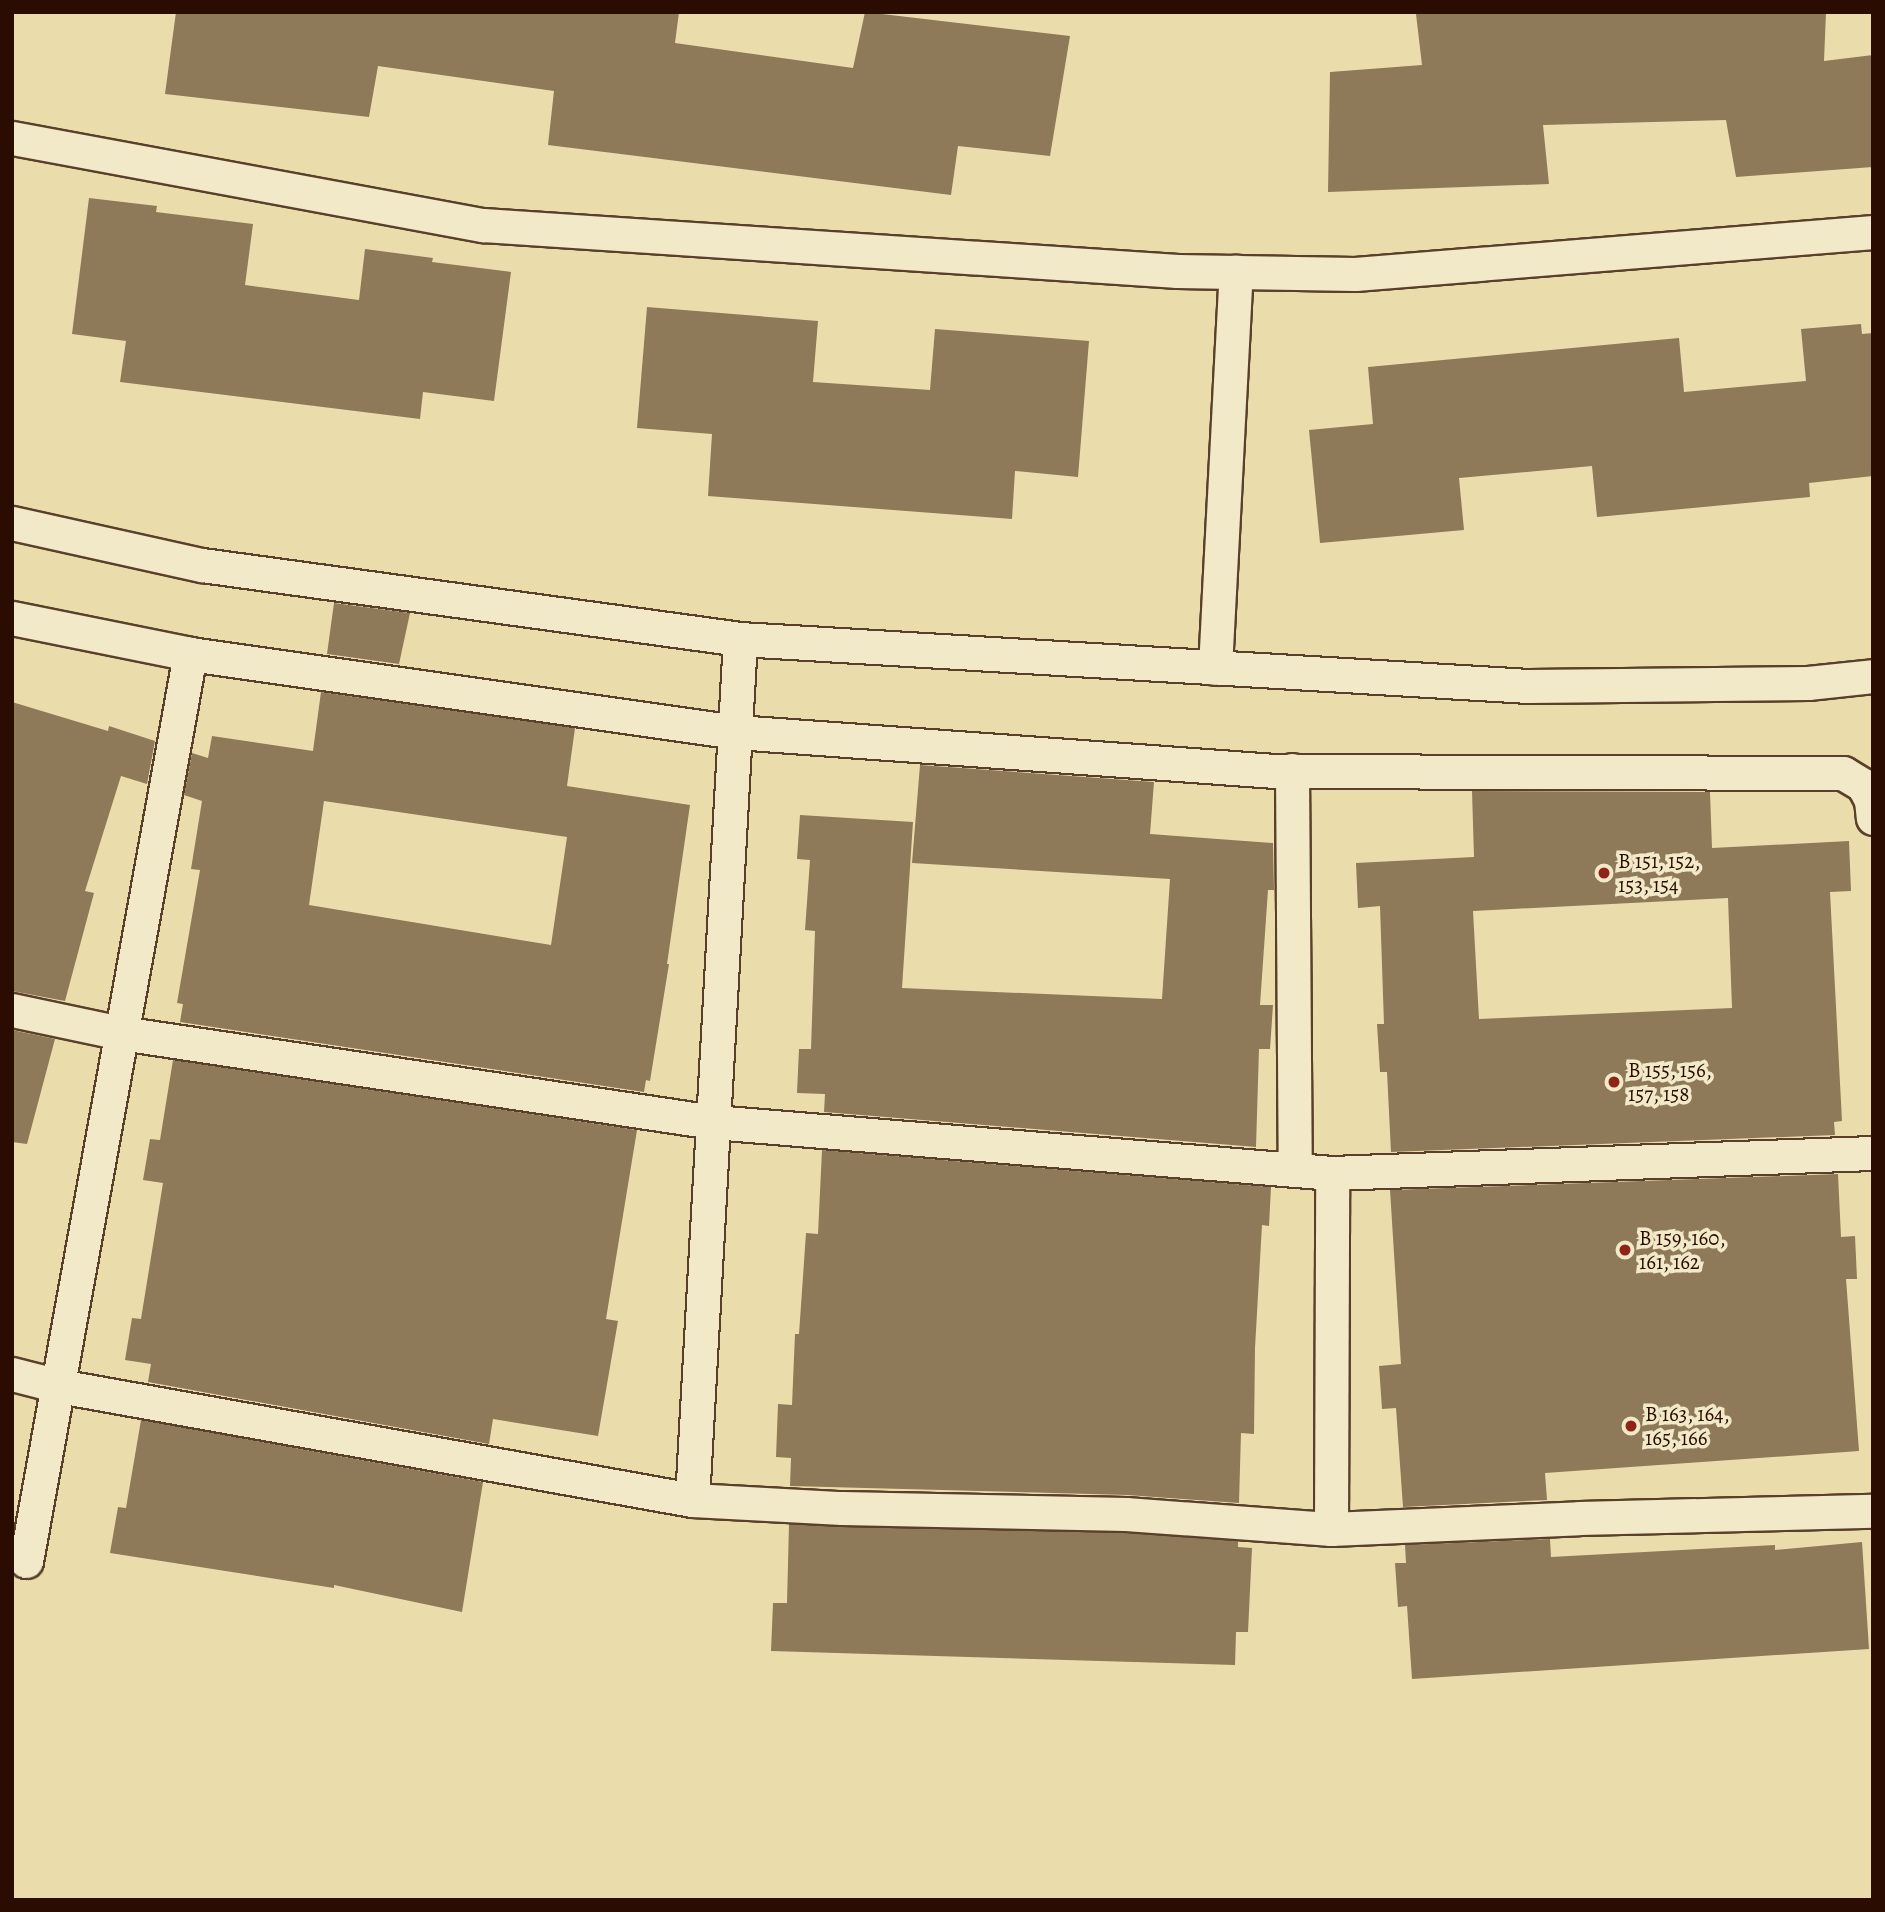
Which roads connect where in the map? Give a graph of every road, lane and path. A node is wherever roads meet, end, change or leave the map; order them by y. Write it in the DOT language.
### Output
graph roads {
  1 [pos="12,138"];
  2 [pos="1873,232"];
  3 [pos="1236,272"];
  4 [pos="12,523"];
  5 [pos="12,618"];
  6 [pos="740,639"];
  7 [pos="190,654"];
  8 [pos="1215,668"];
  9 [pos="1873,676"];
  10 [pos="736,732"];
  11 [pos="1292,770"];
  12 [pos="1873,818"];
  13 [pos="12,1010"];
  14 [pos="121,1033"];
  15 [pos="713,1122"];
  16 [pos="1873,1153"];
  17 [pos="1295,1170"];
  18 [pos="1332,1174"];
  19 [pos="12,1374"];
  20 [pos="60,1386"];
  21 [pos="692,1500"];
  22 [pos="1873,1511"];
  23 [pos="1331,1529"];
  24 [pos="26,1562"];
  1 -- 3 [label="lane"];
  2 -- 3 [label="lane"];
  3 -- 8 [label="lane"];
  4 -- 6 [label="lane"];
  5 -- 7 [label="lane"];
  6 -- 8 [label="lane"];
  6 -- 10 [label="lane"];
  7 -- 10 [label="lane"];
  7 -- 14 [label="lane"];
  8 -- 9 [label="lane"];
  10 -- 11 [label="lane"];
  10 -- 15 [label="lane"];
  11 -- 12 [label="lane"];
  11 -- 17 [label="lane"];
  13 -- 14 [label="lane"];
  14 -- 15 [label="lane"];
  14 -- 20 [label="lane"];
  15 -- 17 [label="lane"];
  15 -- 21 [label="lane"];
  16 -- 18 [label="lane"];
  17 -- 18 [label="lane"];
  18 -- 23 [label="lane"];
  19 -- 20 [label="lane"];
  20 -- 21 [label="lane"];
  20 -- 24 [label="lane"];
  21 -- 23 [label="lane"];
  22 -- 23 [label="lane"];
}
